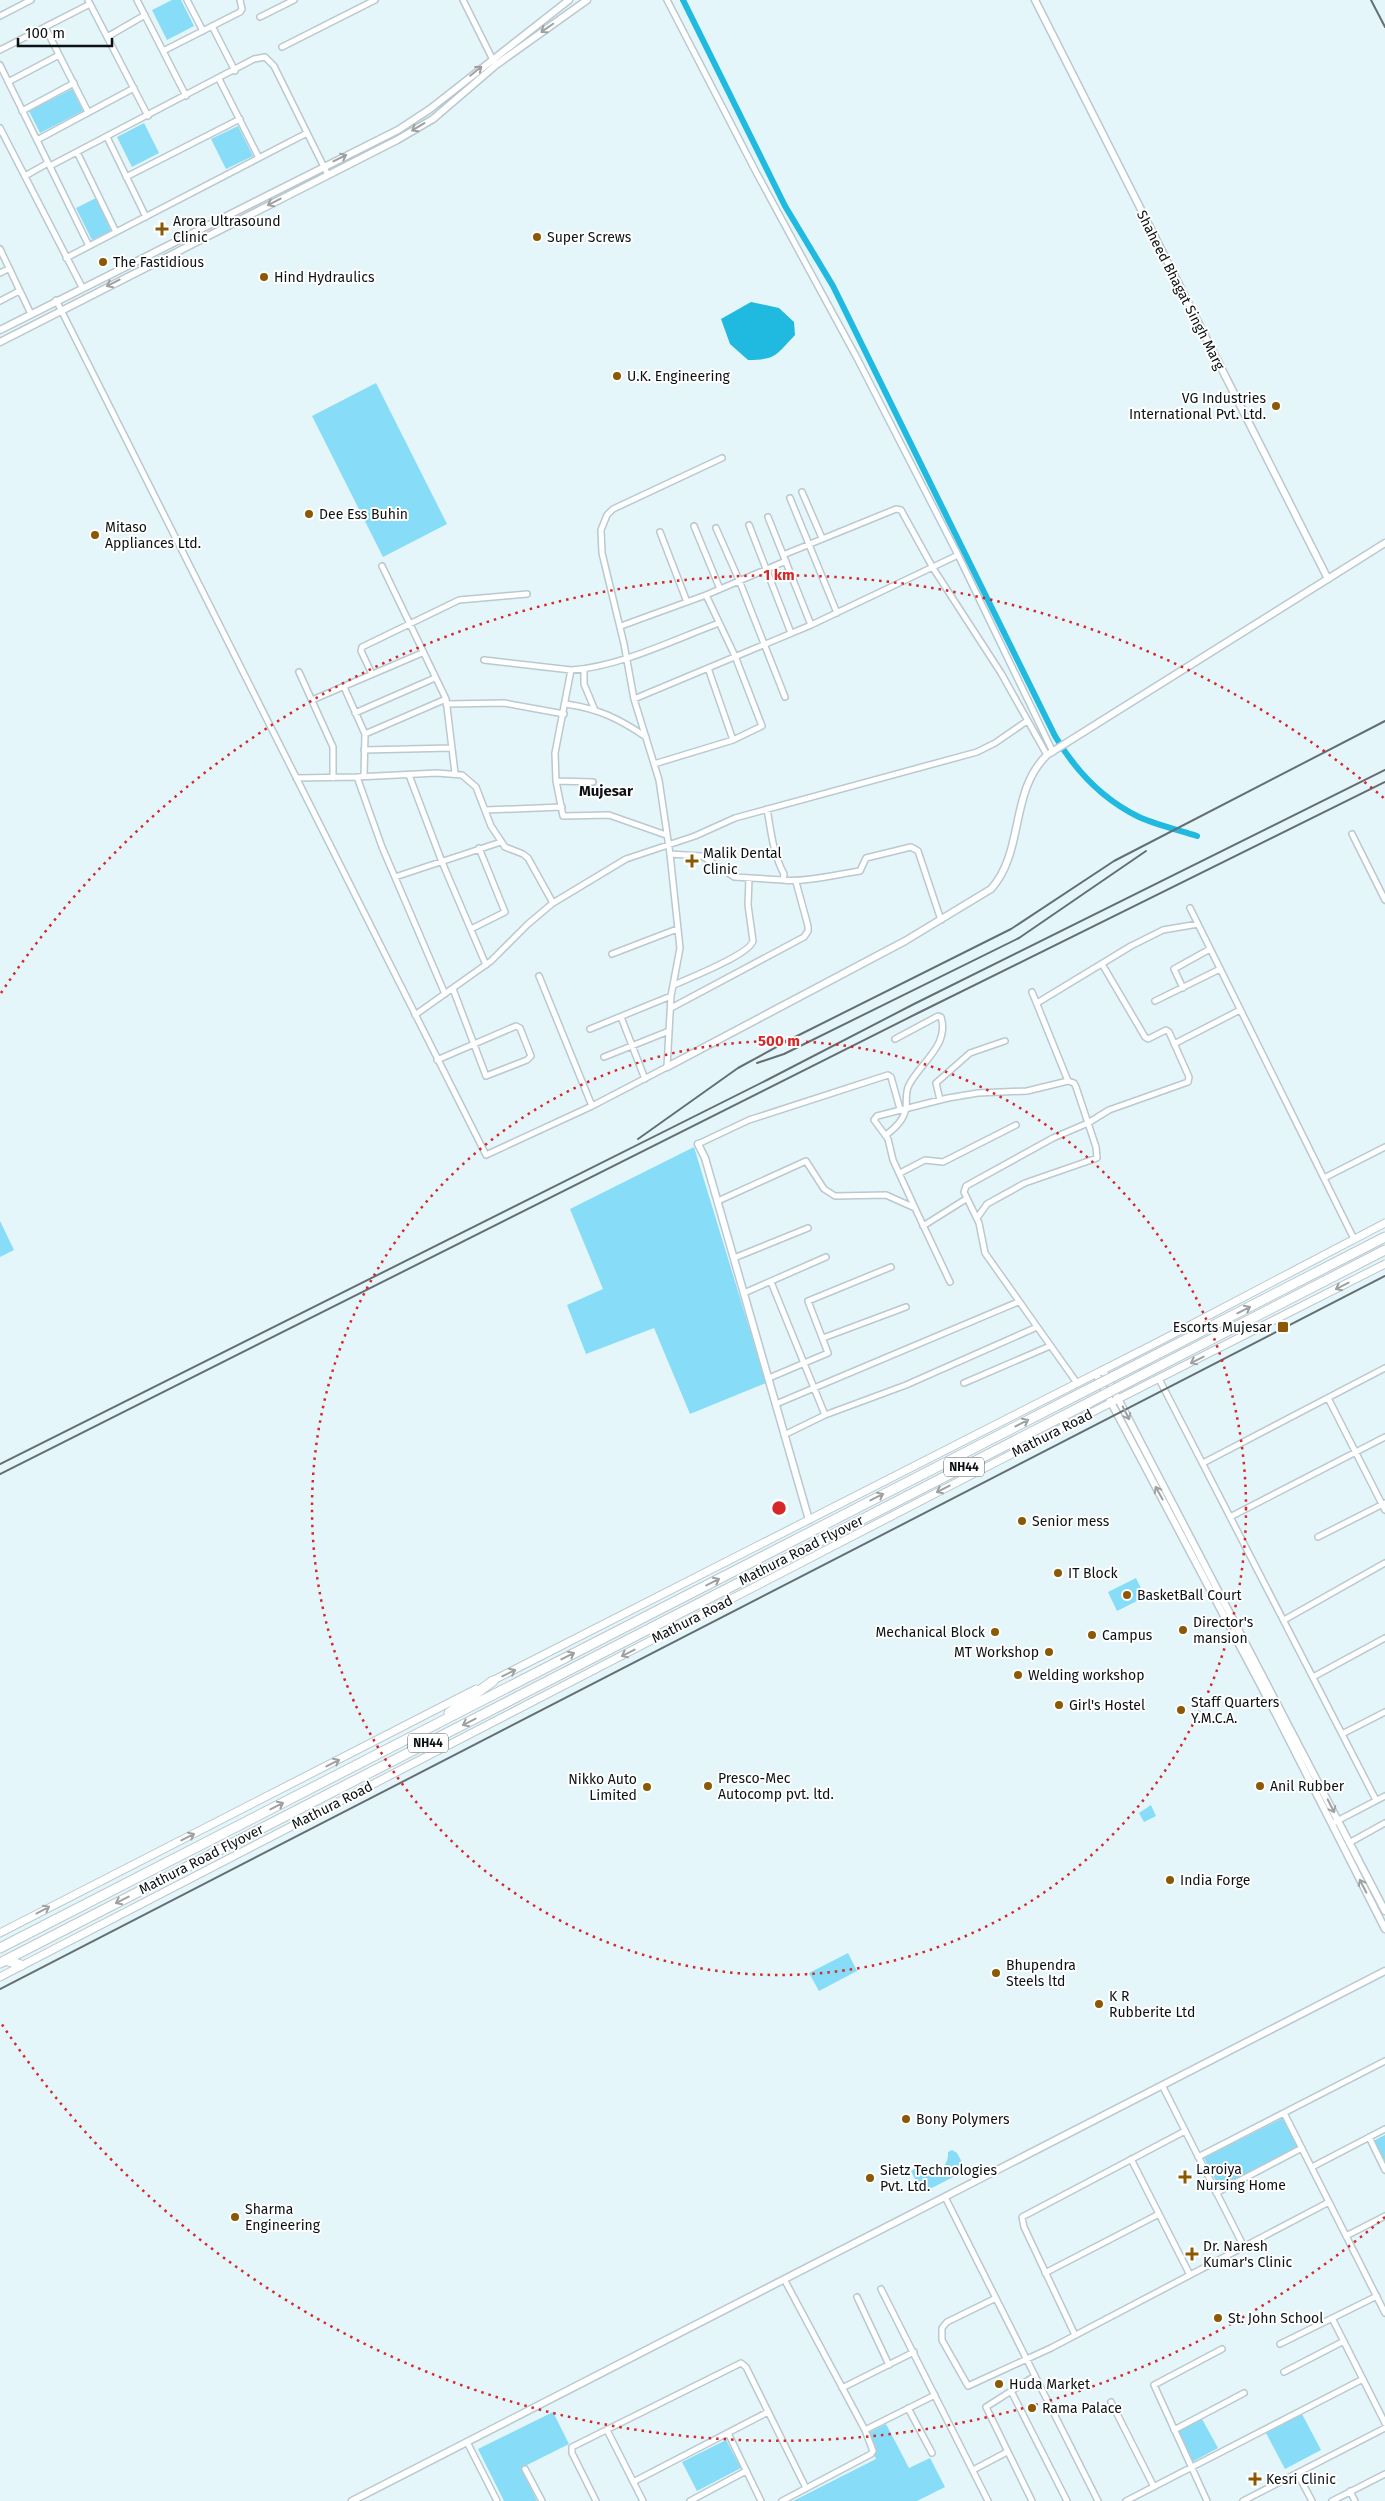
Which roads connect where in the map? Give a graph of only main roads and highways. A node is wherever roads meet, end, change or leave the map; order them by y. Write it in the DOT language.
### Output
graph roads {
  1 [pos="1385,1223"];
  2 [pos="1385,1237"];
  3 [pos="1385,1250"];
  4 [pos="1385,1264"];
  5 [pos="493,1681"];
  6 [pos="436,1724"];
  7 [pos="0,1933"];
  8 [pos="0,1948"];
  9 [pos="2,1961"];
  10 [pos="21,1965"];
  11 [pos="0,1977"];
  5 -- 1 [label="main road, one-way"];
  6 -- 2 [label="highway, Mathura Road Flyover / NH44, one-way, bridge"];
  3 -- 9 [label="highway, Mathura Road Flyover / NH44, one-way, bridge"];
  4 -- 10 [label="main road, Mathura Road, one-way"];
  5 -- 6 [label="highway"];
  7 -- 5 [label="main road, one-way"];
  8 -- 6 [label="highway, Mathura Road / NH44, one-way"];
  9 -- 10 [label="highway"];
  10 -- 11 [label="main road, Mathura Road"];
}
